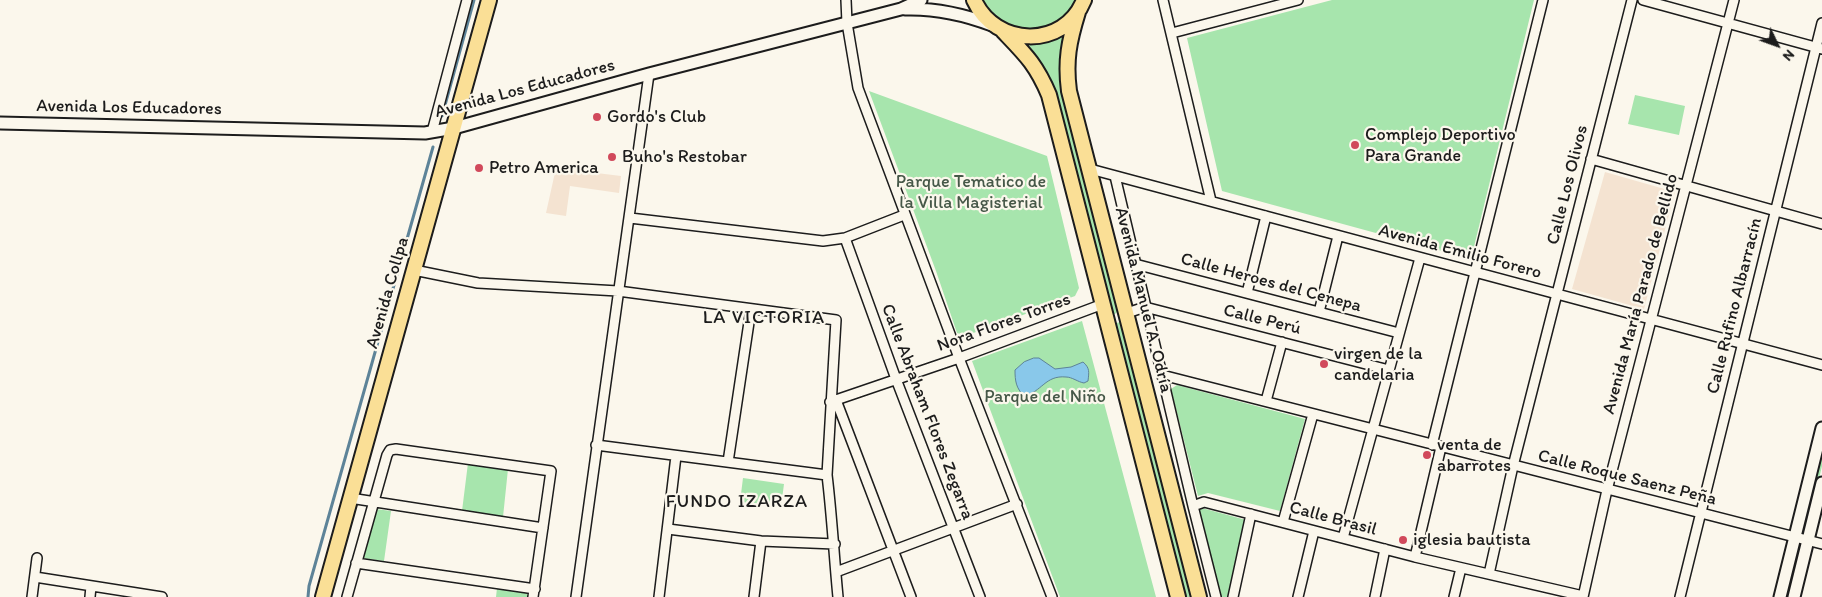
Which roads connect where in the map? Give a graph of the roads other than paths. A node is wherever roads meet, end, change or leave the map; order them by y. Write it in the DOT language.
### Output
graph roads {
  1 [pos="467,0"];
  2 [pos="489,0"];
  3 [pos="846,0"];
  4 [pos="921,0"];
  5 [pos="974,0"];
  6 [pos="1163,0"];
  7 [pos="1298,0"];
  8 [pos="1543,0"];
  9 [pos="1632,0"];
  10 [pos="1643,0"];
  11 [pos="1734,0"];
  12 [pos="1081,6"];
  13 [pos="901,9"];
  14 [pos="847,22"];
  15 [pos="1728,23"];
  16 [pos="1822,23"];
  17 [pos="998,28"];
  18 [pos="1172,33"];
  19 [pos="1819,48"];
  20 [pos="649,74"];
  21 [pos="0,123"];
  22 [pos="454,128"];
  23 [pos="432,132"];
  24 [pos="1592,159"];
  25 [pos="1090,169"];
  26 [pos="1115,176"];
  27 [pos="1686,187"];
  28 [pos="1211,202"];
  29 [pos="1775,211"];
  30 [pos="904,215"];
  31 [pos="1266,216"];
  32 [pos="630,218"];
  33 [pos="1822,224"];
  34 [pos="1338,236"];
  35 [pos="844,238"];
  36 [pos="1420,258"];
  37 [pos="1135,264"];
  38 [pos="414,270"];
  39 [pos="1476,272"];
  40 [pos="618,291"];
  41 [pos="1247,293"];
  42 [pos="1557,294"];
  43 [pos="1103,304"];
  44 [pos="1145,307"];
  45 [pos="751,309"];
  46 [pos="1319,312"];
  47 [pos="1127,314"];
  48 [pos="1107,319"];
  49 [pos="1651,320"];
  50 [pos="1399,333"];
  51 [pos="1282,342"];
  52 [pos="1742,344"];
  53 [pos="959,358"];
  54 [pos="1822,366"];
  55 [pos="1389,370"];
  56 [pos="1162,375"];
  57 [pos="896,379"];
  58 [pos="833,401"];
  59 [pos="1266,401"];
  60 [pos="1313,414"];
  61 [pos="1822,428"];
  62 [pos="1373,429"];
  63 [pos="596,445"];
  64 [pos="1432,445"];
  65 [pos="1441,448"];
  66 [pos="676,456"];
  67 [pos="728,462"];
  68 [pos="1513,466"];
  69 [pos="827,475"];
  70 [pos="1822,483"];
  71 [pos="1607,490"];
  72 [pos="350,498"];
  73 [pos="372,503"];
  74 [pos="1017,504"];
  75 [pos="1193,506"];
  76 [pos="1251,514"];
  77 [pos="1701,514"];
  78 [pos="1283,522"];
  79 [pos="543,528"];
  80 [pos="953,528"];
  81 [pos="668,529"];
  82 [pos="1314,530"];
  83 [pos="1343,538"];
  84 [pos="1795,538"];
  85 [pos="761,541"];
  86 [pos="1808,541"];
  87 [pos="835,544"];
  88 [pos="1822,544"];
  89 [pos="894,550"];
  90 [pos="1385,550"];
  91 [pos="1414,557"];
  92 [pos="37,558"];
  93 [pos="356,563"];
  94 [pos="1460,568"];
  95 [pos="836,572"];
  96 [pos="1489,574"];
  97 [pos="35,577"];
  98 [pos="91,586"];
  99 [pos="534,593"];
  100 [pos="150,596"];
  101 [pos="32,597"];
  102 [pos="90,597"];
  103 [pos="162,597"];
  104 [pos="323,597"];
  105 [pos="347,597"];
  106 [pos="576,597"];
  107 [pos="659,597"];
  108 [pos="754,597"];
  109 [pos="838,597"];
  110 [pos="912,597"];
  111 [pos="980,597"];
  112 [pos="1052,597"];
  113 [pos="1178,597"];
  114 [pos="1199,597"];
  115 [pos="1216,597"];
  116 [pos="1233,597"];
  117 [pos="1298,597"];
  118 [pos="1375,597"];
  119 [pos="1454,597"];
  120 [pos="1583,597"];
  121 [pos="1680,597"];
  122 [pos="1780,597"];
  123 [pos="1794,597"];
  1 -- 23 [label="street"];
  2 -- 22 [label="main road, Avenida Collpa"];
  3 -- 14 [label="street"];
  4 -- 13 [label="street, Avenida Los Educadores"];
  5 -- 17 [label="main road"];
  6 -- 18 [label="street"];
  7 -- 18 [label="street"];
  8 -- 39 [label="street"];
  9 -- 24 [label="street, Calle Los Olivos"];
  10 -- 15 [label="street"];
  11 -- 15 [label="street, Avenida María Parado de Bellido"];
  12 -- 17 [label="main road"];
  12 -- 25 [label="main road, Avenida Manuel A. Odría"];
  13 -- 14 [label="street, Avenida Los Educadores"];
  13 -- 17 [label="street, Avenida Los Educadores"];
  14 -- 20 [label="street, Avenida Los Educadores"];
  14 -- 30 [label="street"];
  15 -- 19 [label="street"];
  15 -- 27 [label="street, Avenida María Parado de Bellido"];
  16 -- 19 [label="street, Calle Rufino Albarracín"];
  17 -- 43 [label="main road"];
  18 -- 28 [label="street"];
  19 -- 29 [label="street, Calle Rufino Albarracín"];
  20 -- 22 [label="street, Avenida Los Educadores"];
  20 -- 32 [label="street"];
  21 -- 23 [label="street, Avenida Los Educadores"];
  22 -- 23 [label="street, Avenida Los Educadores"];
  22 -- 38 [label="main road, Avenida Collpa"];
  24 -- 27 [label="street"];
  24 -- 42 [label="street, Calle Los Olivos"];
  25 -- 26 [label="street, Avenida Emilio Forero"];
  25 -- 47 [label="main road, Avenida Manuel A. Odría"];
  26 -- 28 [label="street, Avenida Emilio Forero"];
  26 -- 37 [label="street, Avenida Manuel A. Odría"];
  27 -- 29 [label="street"];
  27 -- 49 [label="street, Avenida María Parado de Bellido"];
  28 -- 31 [label="street, Avenida Emilio Forero"];
  29 -- 33 [label="street"];
  29 -- 52 [label="street, Calle Rufino Albarracín"];
  30 -- 35 [label="street"];
  30 -- 53 [label="street"];
  31 -- 34 [label="street, Avenida Emilio Forero"];
  31 -- 41 [label="street"];
  32 -- 35 [label="street"];
  32 -- 40 [label="street"];
  34 -- 36 [label="street, Avenida Emilio Forero"];
  34 -- 46 [label="street"];
  35 -- 57 [label="street, Calle Abraham Flores Zegarra"];
  36 -- 39 [label="street, Avenida Emilio Forero"];
  36 -- 50 [label="street"];
  37 -- 41 [label="street, Calle Heroes del Cenepa"];
  37 -- 44 [label="street, Avenida Manuel A. Odría"];
  38 -- 40 [label="street"];
  38 -- 72 [label="main road, Avenida Collpa"];
  39 -- 42 [label="street, Avenida Emilio Forero"];
  39 -- 64 [label="street"];
  40 -- 45 [label="street"];
  40 -- 63 [label="street"];
  41 -- 46 [label="street, Calle Heroes del Cenepa"];
  42 -- 49 [label="street, Avenida Emilio Forero"];
  42 -- 68 [label="street, Calle Los Olivos"];
  43 -- 48 [label="main road"];
  43 -- 53 [label="street, Nora Flores Torres"];
  44 -- 47 [label="street"];
  44 -- 51 [label="street, Calle Perú"];
  44 -- 56 [label="street, Avenida Manuel A. Odría"];
  45 -- 58 [label="street"];
  45 -- 67 [label="street"];
  46 -- 50 [label="street, Calle Heroes del Cenepa"];
  47 -- 48 [label="main road"];
  47 -- 114 [label="main road, Avenida Manuel A. Odría"];
  48 -- 113 [label="main road"];
  49 -- 52 [label="street, Avenida Emilio Forero"];
  49 -- 71 [label="street, Avenida María Parado de Bellido"];
  50 -- 55 [label="street"];
  51 -- 55 [label="street, Calle Perú"];
  51 -- 59 [label="street"];
  52 -- 54 [label="street, Avenida Emilio Forero"];
  52 -- 77 [label="street, Calle Rufino Albarracín"];
  53 -- 57 [label="street, Nora Flores Torres"];
  53 -- 74 [label="street"];
  55 -- 62 [label="street"];
  56 -- 59 [label="street, Calle Roque Saenz Peña"];
  56 -- 75 [label="street, Avenida Manuel A. Odría"];
  57 -- 58 [label="street, Nora Flores Torres"];
  57 -- 80 [label="street, Calle Abraham Flores Zegarra"];
  58 -- 69 [label="street"];
  58 -- 89 [label="street"];
  59 -- 60 [label="street, Calle Roque Saenz Peña"];
  60 -- 62 [label="street, Calle Roque Saenz Peña"];
  60 -- 78 [label="street"];
  61 -- 84 [label="street"];
  62 -- 64 [label="street, Calle Roque Saenz Peña"];
  62 -- 83 [label="street"];
  63 -- 66 [label="street"];
  63 -- 106 [label="street"];
  64 -- 65 [label="street, Calle Roque Saenz Peña"];
  65 -- 68 [label="street, Calle Roque Saenz Peña"];
  65 -- 91 [label="street"];
  66 -- 67 [label="street"];
  66 -- 81 [label="street"];
  67 -- 69 [label="street"];
  68 -- 71 [label="street, Calle Roque Saenz Peña"];
  68 -- 96 [label="street, Calle Los Olivos"];
  69 -- 87 [label="street"];
  70 -- 86 [label="street"];
  71 -- 77 [label="street, Calle Roque Saenz Peña"];
  71 -- 120 [label="street, Avenida María Parado de Bellido"];
  72 -- 73 [label="street"];
  72 -- 104 [label="main road, Avenida Collpa"];
  73 -- 79 [label="street"];
  73 -- 79 [label="street"];
  73 -- 93 [label="street"];
  74 -- 80 [label="street"];
  74 -- 112 [label="street"];
  75 -- 76 [label="street, Calle Brasil"];
  75 -- 115 [label="street, Avenida Manuel A. Odría"];
  76 -- 78 [label="street, Calle Brasil"];
  76 -- 116 [label="street"];
  77 -- 84 [label="street, Calle Roque Saenz Peña"];
  77 -- 121 [label="street, Calle Rufino Albarracín"];
  78 -- 82 [label="street, Calle Brasil"];
  79 -- 99 [label="street"];
  80 -- 89 [label="street"];
  80 -- 111 [label="street, Calle Abraham Flores Zegarra"];
  81 -- 85 [label="street"];
  81 -- 107 [label="street"];
  82 -- 83 [label="street, Calle Brasil"];
  82 -- 117 [label="street"];
  83 -- 90 [label="street, Calle Brasil"];
  84 -- 86 [label="street, Calle Roque Saenz Peña"];
  84 -- 122 [label="street"];
  85 -- 87 [label="street"];
  85 -- 108 [label="street"];
  86 -- 88 [label="street, Calle Roque Saenz Peña"];
  86 -- 123 [label="street"];
  87 -- 95 [label="street"];
  89 -- 95 [label="street"];
  89 -- 110 [label="street"];
  90 -- 91 [label="street, Calle Brasil"];
  90 -- 118 [label="street"];
  91 -- 94 [label="street, Calle Brasil"];
  92 -- 97 [label="street"];
  93 -- 99 [label="street"];
  93 -- 105 [label="street"];
  94 -- 96 [label="street, Calle Brasil"];
  94 -- 119 [label="street"];
  95 -- 109 [label="street"];
  96 -- 120 [label="street, Calle Brasil"];
  97 -- 98 [label="street"];
  97 -- 101 [label="street"];
  98 -- 100 [label="street"];
  98 -- 102 [label="street"];
  100 -- 103 [label="street"];
}
